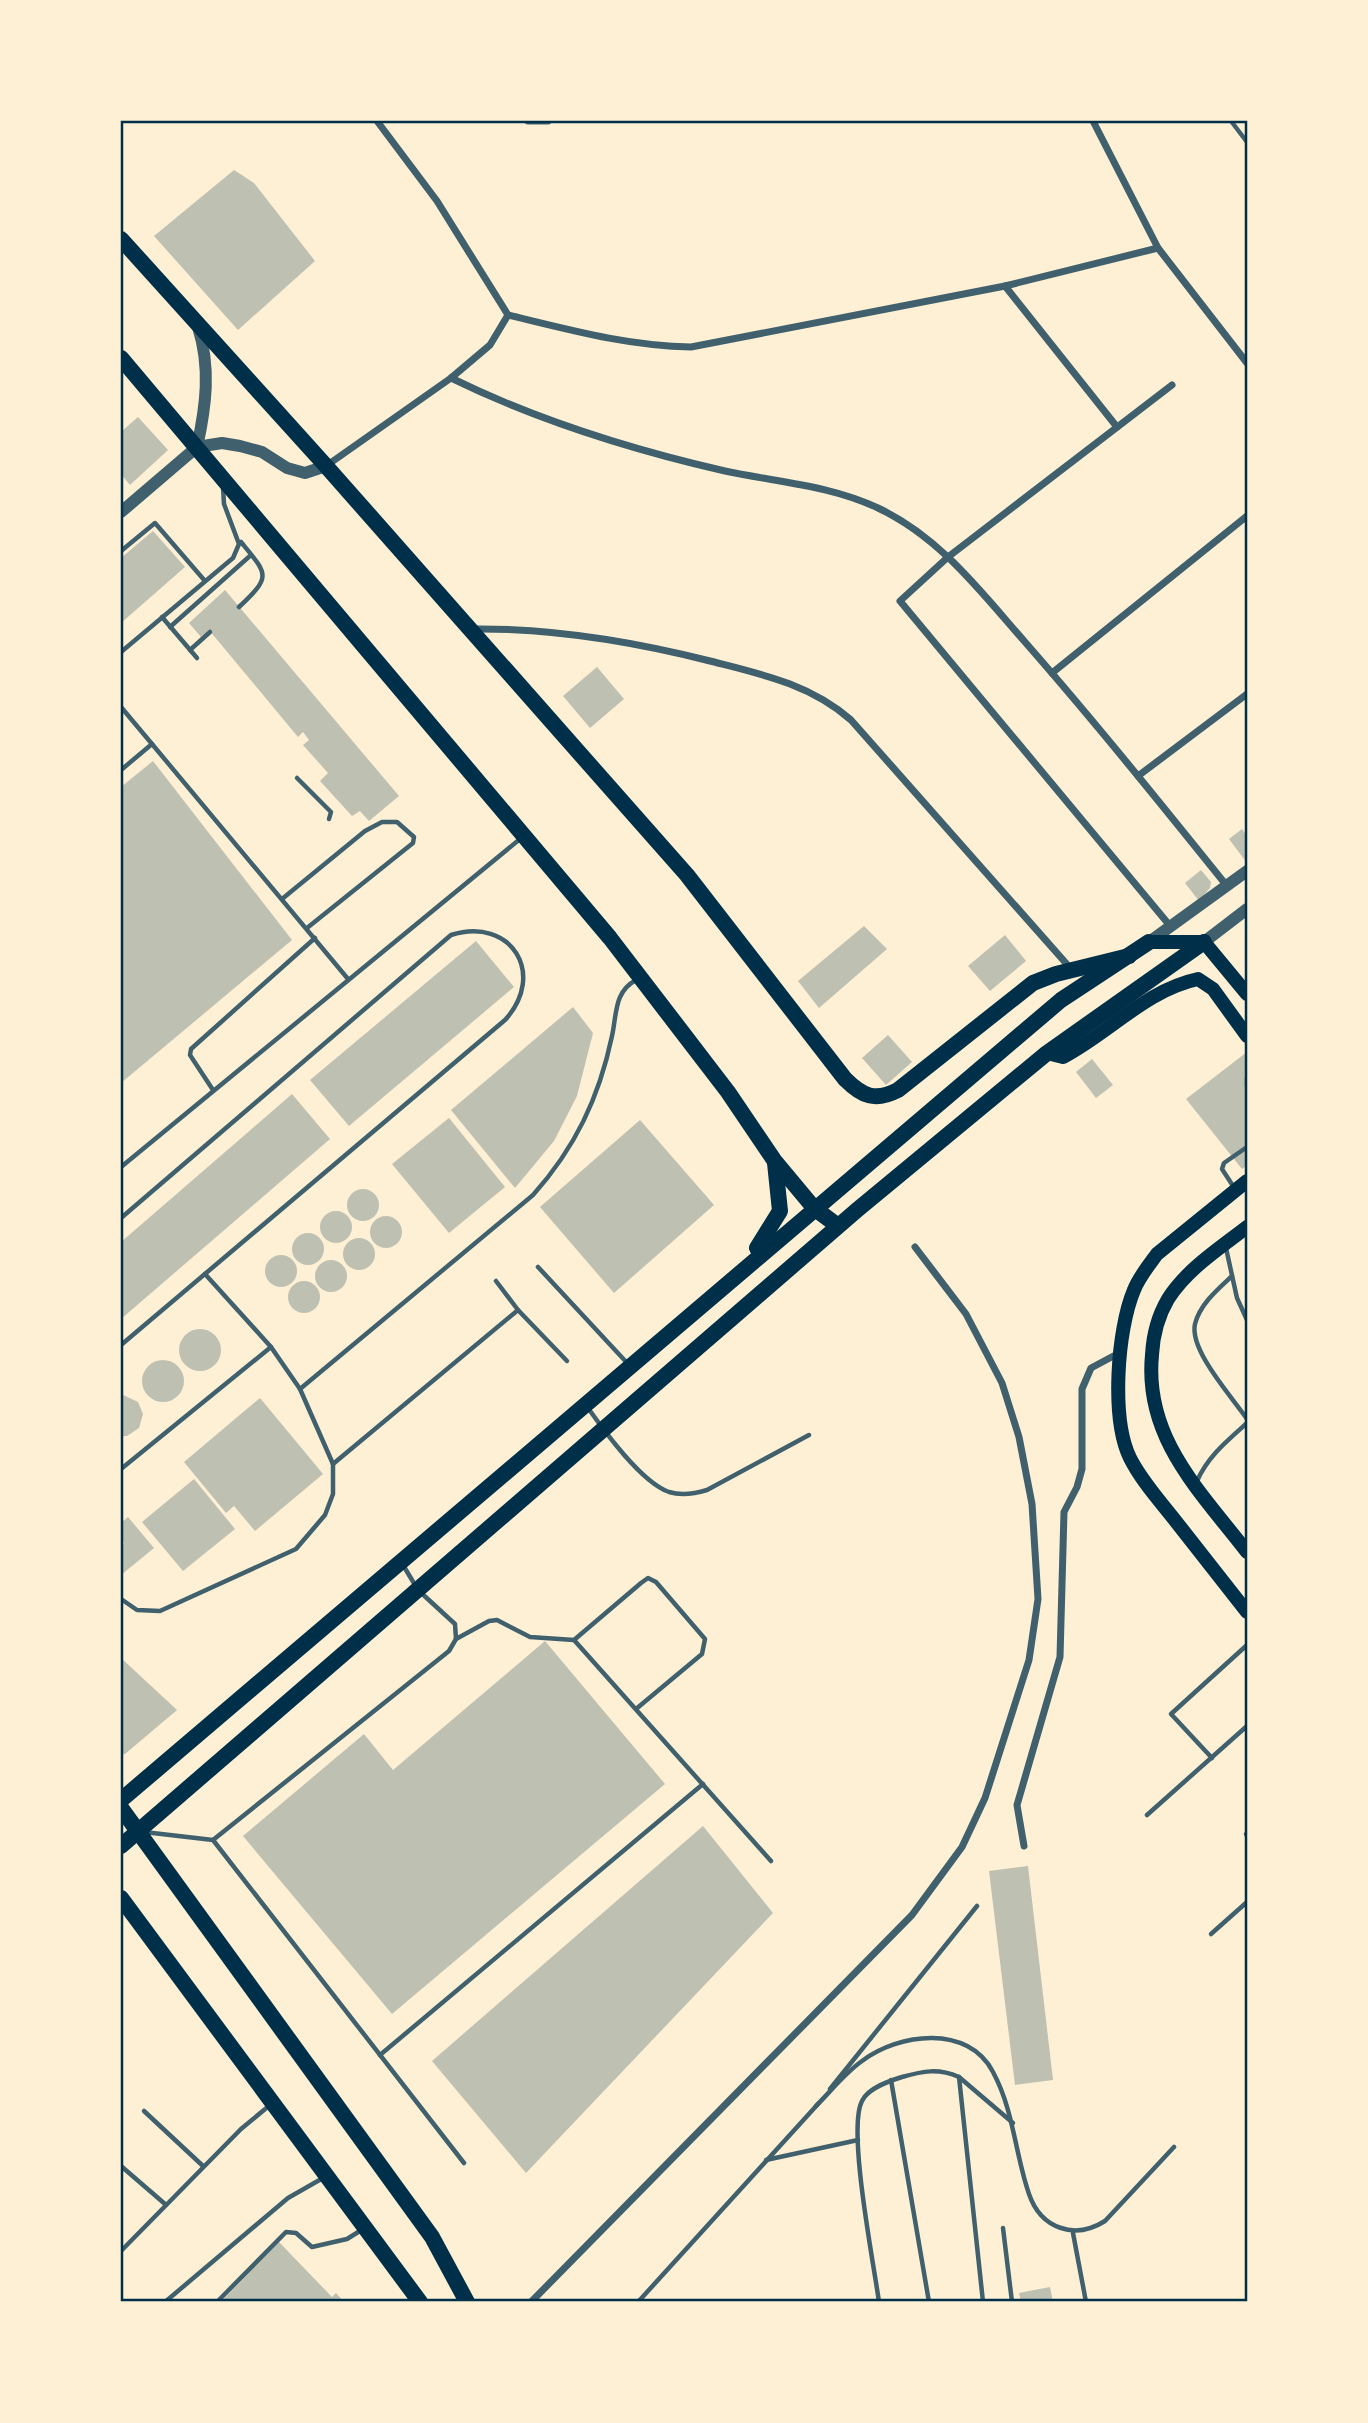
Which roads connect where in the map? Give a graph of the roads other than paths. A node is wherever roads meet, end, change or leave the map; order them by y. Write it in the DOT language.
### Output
graph roads {
  1 [pos="377,121"];
  2 [pos="528,121"];
  3 [pos="548,121"];
  4 [pos="1093,121"];
  5 [pos="1231,121"];
  6 [pos="1247,142"];
  7 [pos="121,239"];
  8 [pos="1158,247"];
  9 [pos="1005,286"];
  10 [pos="509,314"];
  11 [pos="195,318"];
  12 [pos="121,358"];
  13 [pos="1247,363"];
  14 [pos="451,378"];
  15 [pos="1172,385"];
  16 [pos="1117,427"];
  17 [pos="197,447"];
  18 [pos="326,466"];
  19 [pos="222,476"];
  20 [pos="121,513"];
  21 [pos="1247,516"];
  22 [pos="238,538"];
  23 [pos="121,551"];
  24 [pos="251,555"];
  25 [pos="948,557"];
  26 [pos="205,581"];
  27 [pos="239,607"];
  28 [pos="162,617"];
  29 [pos="170,627"];
  30 [pos="468,629"];
  31 [pos="211,632"];
  32 [pos="190,650"];
  33 [pos="121,652"];
  34 [pos="197,658"];
  35 [pos="1052,673"];
  36 [pos="1247,694"];
  37 [pos="121,707"];
  38 [pos="152,744"];
  39 [pos="121,770"];
  40 [pos="1138,776"];
  41 [pos="297,778"];
  42 [pos="329,819"];
  43 [pos="524,836"];
  44 [pos="1247,871"];
  45 [pos="1227,886"];
  46 [pos="282,899"];
  47 [pos="1247,909"];
  48 [pos="1171,927"];
  49 [pos="307,928"];
  50 [pos="314,938"];
  51 [pos="1149,942"];
  52 [pos="1204,942"];
  53 [pos="1129,956"];
  54 [pos="1073,971"];
  55 [pos="640,977"];
  56 [pos="348,979"];
  57 [pos="1247,994"];
  58 [pos="1247,1036"];
  59 [pos="1047,1053"];
  60 [pos="1247,1078"];
  61 [pos="1247,1086"];
  62 [pos="213,1090"];
  63 [pos="1247,1147"];
  64 [pos="774,1160"];
  65 [pos="121,1167"];
  66 [pos="1242,1185"];
  67 [pos="814,1208"];
  68 [pos="121,1218"];
  69 [pos="838,1226"];
  70 [pos="1247,1227"];
  71 [pos="1225,1245"];
  72 [pos="915,1247"];
  73 [pos="538,1267"];
  74 [pos="205,1274"];
  75 [pos="1232,1276"];
  76 [pos="496,1280"];
  77 [pos="729,1281"];
  78 [pos="518,1310"];
  79 [pos="1247,1320"];
  80 [pos="121,1345"];
  81 [pos="271,1347"];
  82 [pos="1122,1351"];
  83 [pos="567,1361"];
  84 [pos="629,1366"];
  85 [pos="300,1389"];
  86 [pos="584,1404"];
  87 [pos="1247,1421"];
  88 [pos="603,1429"];
  89 [pos="809,1435"];
  90 [pos="333,1464"];
  91 [pos="121,1469"];
  92 [pos="1195,1485"];
  93 [pos="1247,1552"];
  94 [pos="401,1561"];
  95 [pos="418,1590"];
  96 [pos="121,1599"];
  97 [pos="1247,1612"];
  98 [pos="456,1639"];
  99 [pos="574,1640"];
  100 [pos="1247,1645"];
  101 [pos="636,1709"];
  102 [pos="1247,1726"];
  103 [pos="1212,1758"];
  104 [pos="703,1784"];
  105 [pos="121,1800"];
  106 [pos="121,1808"];
  107 [pos="1147,1815"];
  108 [pos="139,1831"];
  109 [pos="214,1840"];
  110 [pos="121,1846"];
  111 [pos="1024,1846"];
  112 [pos="771,1861"];
  113 [pos="121,1898"];
  114 [pos="1247,1902"];
  115 [pos="977,1906"];
  116 [pos="1211,1934"];
  117 [pos="380,2055"];
  118 [pos="959,2077"];
  119 [pos="891,2080"];
  120 [pos="273,2102"];
  121 [pos="816,2106"];
  122 [pos="144,2112"];
  123 [pos="1014,2124"];
  124 [pos="858,2140"];
  125 [pos="1174,2147"];
  126 [pos="764,2160"];
  127 [pos="464,2163"];
  128 [pos="121,2166"];
  129 [pos="203,2166"];
  130 [pos="328,2176"];
  131 [pos="166,2204"];
  132 [pos="367,2227"];
  133 [pos="1003,2228"];
  134 [pos="1073,2233"];
  135 [pos="121,2251"];
  136 [pos="165,2302"];
  137 [pos="217,2302"];
  138 [pos="419,2302"];
  139 [pos="467,2302"];
  140 [pos="531,2302"];
  141 [pos="638,2302"];
  142 [pos="879,2302"];
  143 [pos="929,2302"];
  144 [pos="983,2302"];
  145 [pos="1012,2302"];
  146 [pos="1086,2302"];
  1 -- 10 [label="street"];
  2 -- 3 [label="street"];
  4 -- 8 [label="street"];
  5 -- 6 [label="lane"];
  7 -- 11 [label="main road"];
  8 -- 9 [label="street"];
  8 -- 13 [label="street"];
  9 -- 10 [label="street"];
  9 -- 16 [label="street"];
  10 -- 14 [label="street"];
  11 -- 17 [label="street"];
  11 -- 18 [label="main road"];
  12 -- 17 [label="main road"];
  14 -- 18 [label="street"];
  14 -- 25 [label="street"];
  15 -- 16 [label="street"];
  16 -- 25 [label="street"];
  17 -- 18 [label="street"];
  17 -- 19 [label="main road"];
  17 -- 20 [label="street"];
  18 -- 30 [label="main road"];
  19 -- 22 [label="lane"];
  19 -- 43 [label="main road"];
  21 -- 35 [label="street"];
  22 -- 24 [label="lane"];
  22 -- 26 [label="lane"];
  23 -- 26 [label="lane"];
  24 -- 27 [label="lane"];
  24 -- 29 [label="lane"];
  25 -- 35 [label="street"];
  25 -- 48 [label="street"];
  26 -- 28 [label="lane"];
  28 -- 29 [label="lane"];
  28 -- 33 [label="lane"];
  29 -- 32 [label="lane"];
  30 -- 54 [label="street"];
  30 -- 54 [label="main road"];
  31 -- 32 [label="lane"];
  32 -- 34 [label="lane"];
  35 -- 40 [label="street"];
  36 -- 40 [label="street"];
  37 -- 38 [label="lane"];
  38 -- 39 [label="lane"];
  38 -- 46 [label="lane"];
  40 -- 45 [label="street"];
  41 -- 42 [label="lane"];
  43 -- 55 [label="main road"];
  43 -- 56 [label="lane"];
  44 -- 45 [label="street"];
  45 -- 48 [label="street"];
  46 -- 49 [label="lane"];
  46 -- 49 [label="lane"];
  47 -- 52 [label="street"];
  48 -- 51 [label="street"];
  49 -- 50 [label="lane"];
  50 -- 56 [label="lane"];
  50 -- 62 [label="lane"];
  51 -- 52 [label="main road"];
  51 -- 53 [label="main road"];
  52 -- 57 [label="main road"];
  52 -- 59 [label="main road"];
  53 -- 54 [label="main road"];
  53 -- 67 [label="main road"];
  55 -- 64 [label="main road"];
  55 -- 85 [label="lane"];
  56 -- 62 [label="lane"];
  58 -- 59 [label="main road"];
  59 -- 69 [label="main road"];
  60 -- 61 [label="lane"];
  62 -- 65 [label="lane"];
  63 -- 66 [label="lane"];
  64 -- 67 [label="main road"];
  64 -- 77 [label="main road"];
  66 -- 82 [label="main road"];
  67 -- 69 [label="main road"];
  67 -- 77 [label="main road"];
  68 -- 74 [label="lane"];
  69 -- 88 [label="main road"];
  70 -- 71 [label="main road"];
  71 -- 75 [label="lane"];
  71 -- 92 [label="main road"];
  72 -- 140 [label="street"];
  73 -- 84 [label="lane"];
  74 -- 80 [label="lane"];
  74 -- 81 [label="lane"];
  75 -- 79 [label="lane"];
  75 -- 87 [label="lane"];
  76 -- 78 [label="lane"];
  77 -- 84 [label="main road"];
  78 -- 83 [label="lane"];
  78 -- 90 [label="lane"];
  81 -- 85 [label="lane"];
  81 -- 91 [label="lane"];
  82 -- 97 [label="main road"];
  82 -- 111 [label="street"];
  84 -- 86 [label="main road"];
  85 -- 90 [label="lane"];
  86 -- 88 [label="lane"];
  86 -- 94 [label="main road"];
  87 -- 92 [label="lane"];
  88 -- 89 [label="lane"];
  88 -- 95 [label="main road"];
  90 -- 96 [label="lane"];
  92 -- 93 [label="main road"];
  94 -- 95 [label="lane"];
  94 -- 105 [label="main road"];
  95 -- 98 [label="lane"];
  95 -- 108 [label="main road"];
  98 -- 99 [label="lane"];
  98 -- 109 [label="lane"];
  99 -- 101 [label="lane"];
  99 -- 101 [label="lane"];
  100 -- 103 [label="lane"];
  101 -- 104 [label="lane"];
  102 -- 103 [label="lane"];
  103 -- 107 [label="lane"];
  104 -- 112 [label="lane"];
  104 -- 117 [label="lane"];
  106 -- 108 [label="main road"];
  108 -- 109 [label="lane"];
  108 -- 110 [label="main road"];
  108 -- 139 [label="main road"];
  109 -- 117 [label="lane"];
  113 -- 120 [label="main road"];
  114 -- 116 [label="lane"];
  115 -- 121 [label="lane"];
  117 -- 127 [label="lane"];
  118 -- 119 [label="lane"];
  118 -- 123 [label="lane"];
  118 -- 144 [label="lane"];
  119 -- 124 [label="lane"];
  119 -- 143 [label="lane"];
  120 -- 129 [label="lane"];
  120 -- 130 [label="main road"];
  121 -- 123 [label="lane"];
  121 -- 126 [label="lane"];
  122 -- 129 [label="lane"];
  123 -- 134 [label="lane"];
  124 -- 126 [label="lane"];
  124 -- 142 [label="lane"];
  125 -- 134 [label="lane"];
  126 -- 141 [label="lane"];
  128 -- 131 [label="lane"];
  129 -- 131 [label="lane"];
  130 -- 132 [label="main road"];
  130 -- 136 [label="lane"];
  131 -- 135 [label="lane"];
  132 -- 137 [label="lane"];
  132 -- 138 [label="main road"];
  133 -- 145 [label="lane"];
  134 -- 146 [label="lane"];
}
